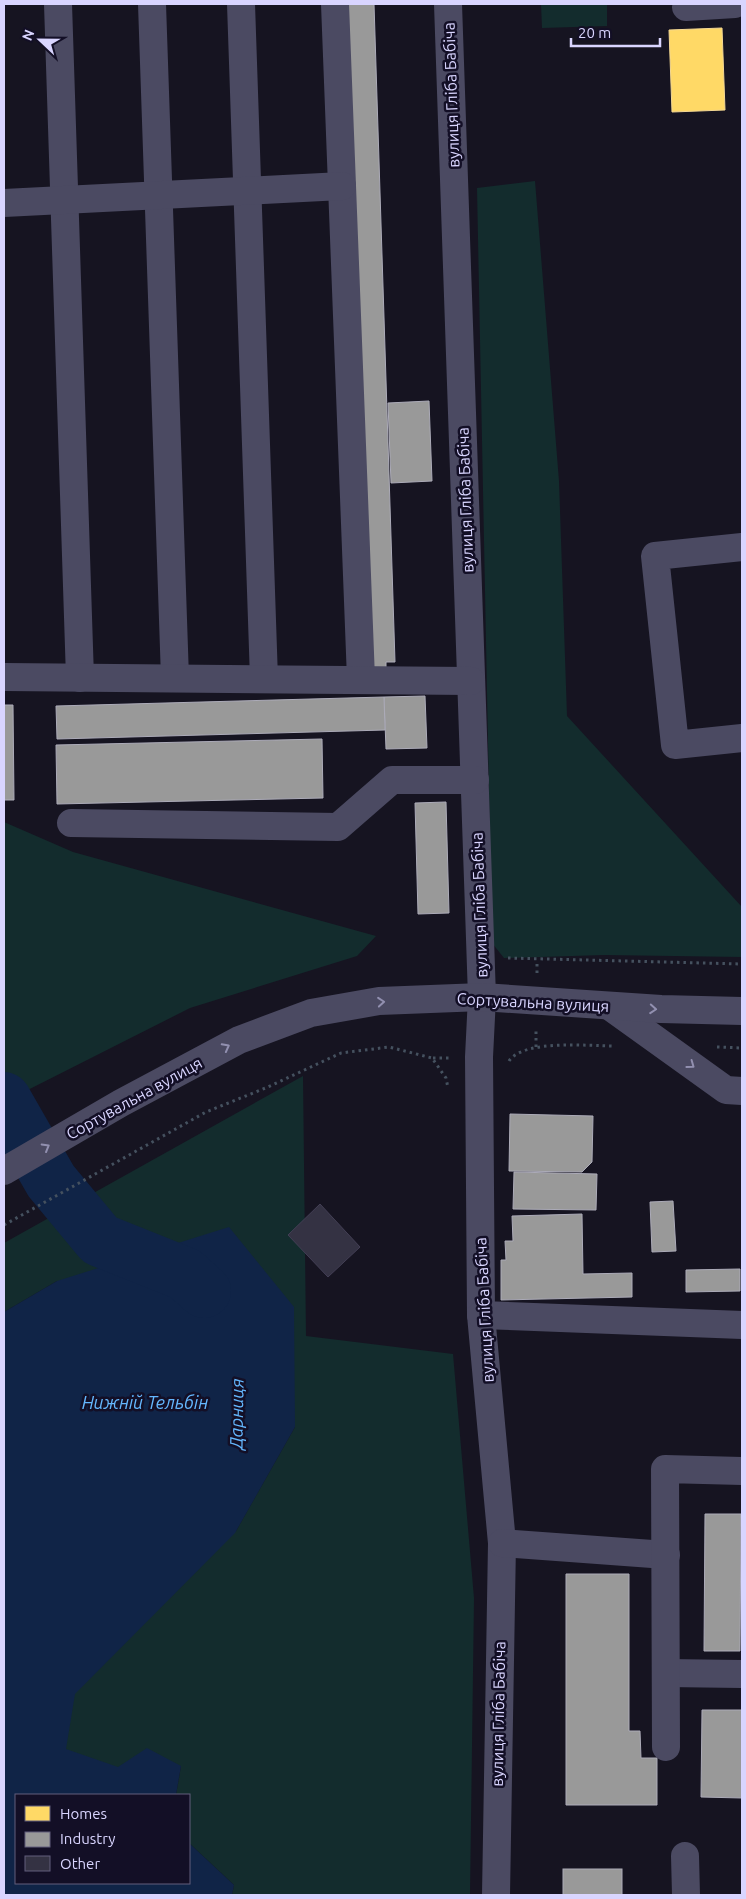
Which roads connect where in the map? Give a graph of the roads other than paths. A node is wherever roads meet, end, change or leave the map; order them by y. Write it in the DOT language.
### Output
graph roads {
  1 [pos="58,4"];
  2 [pos="152,4"];
  3 [pos="241,4"];
  4 [pos="335,4"];
  5 [pos="448,4"];
  6 [pos="735,4"];
  7 [pos="686,7"];
  8 [pos="342,186"];
  9 [pos="248,191"];
  10 [pos="158,196"];
  11 [pos="64,200"];
  12 [pos="4,203"];
  13 [pos="742,547"];
  14 [pos="4,677"];
  15 [pos="80,678"];
  16 [pos="175,678"];
  17 [pos="264,679"];
  18 [pos="360,680"];
  19 [pos="471,681"];
  20 [pos="742,738"];
  21 [pos="475,780"];
  22 [pos="71,823"];
  23 [pos="482,997"];
  24 [pos="609,1006"];
  25 [pos="742,1011"];
  26 [pos="742,1091"];
  27 [pos="4,1171"];
  28 [pos="481,1315"];
  29 [pos="742,1325"];
  30 [pos="742,1471"];
  31 [pos="502,1543"];
  32 [pos="666,1555"];
  33 [pos="666,1673"];
  34 [pos="742,1674"];
  35 [pos="666,1747"];
  36 [pos="685,1856"];
  37 [pos="496,1895"];
  38 [pos="686,1895"];
  1 -- 11 [label="street"];
  2 -- 10 [label="street"];
  3 -- 9 [label="street"];
  4 -- 8 [label="street"];
  5 -- 19 [label="street, вулиця Гліба Бабіча"];
  6 -- 7 [label="street"];
  8 -- 9 [label="street"];
  8 -- 18 [label="street"];
  9 -- 10 [label="street"];
  9 -- 17 [label="street"];
  10 -- 11 [label="street"];
  10 -- 16 [label="street"];
  11 -- 12 [label="street"];
  11 -- 15 [label="street"];
  13 -- 20 [label="street"];
  14 -- 15 [label="street"];
  15 -- 16 [label="street"];
  16 -- 17 [label="street"];
  17 -- 18 [label="street"];
  18 -- 19 [label="street"];
  19 -- 21 [label="street, вулиця Гліба Бабіча"];
  21 -- 22 [label="street"];
  21 -- 23 [label="street, вулиця Гліба Бабіча"];
  23 -- 24 [label="street, Сортувальна вулиця"];
  27 -- 23 [label="street, Сортувальна вулиця, one-way"];
  23 -- 28 [label="street, вулиця Гліба Бабіча"];
  24 -- 25 [label="street, Сортувальна вулиця, one-way"];
  24 -- 26 [label="street, one-way"];
  28 -- 29 [label="street"];
  28 -- 31 [label="street, вулиця Гліба Бабіча"];
  30 -- 32 [label="street"];
  31 -- 32 [label="street"];
  31 -- 37 [label="street, вулиця Гліба Бабіча"];
  32 -- 33 [label="street"];
  33 -- 34 [label="street"];
  33 -- 35 [label="street"];
  36 -- 38 [label="street"];
}
